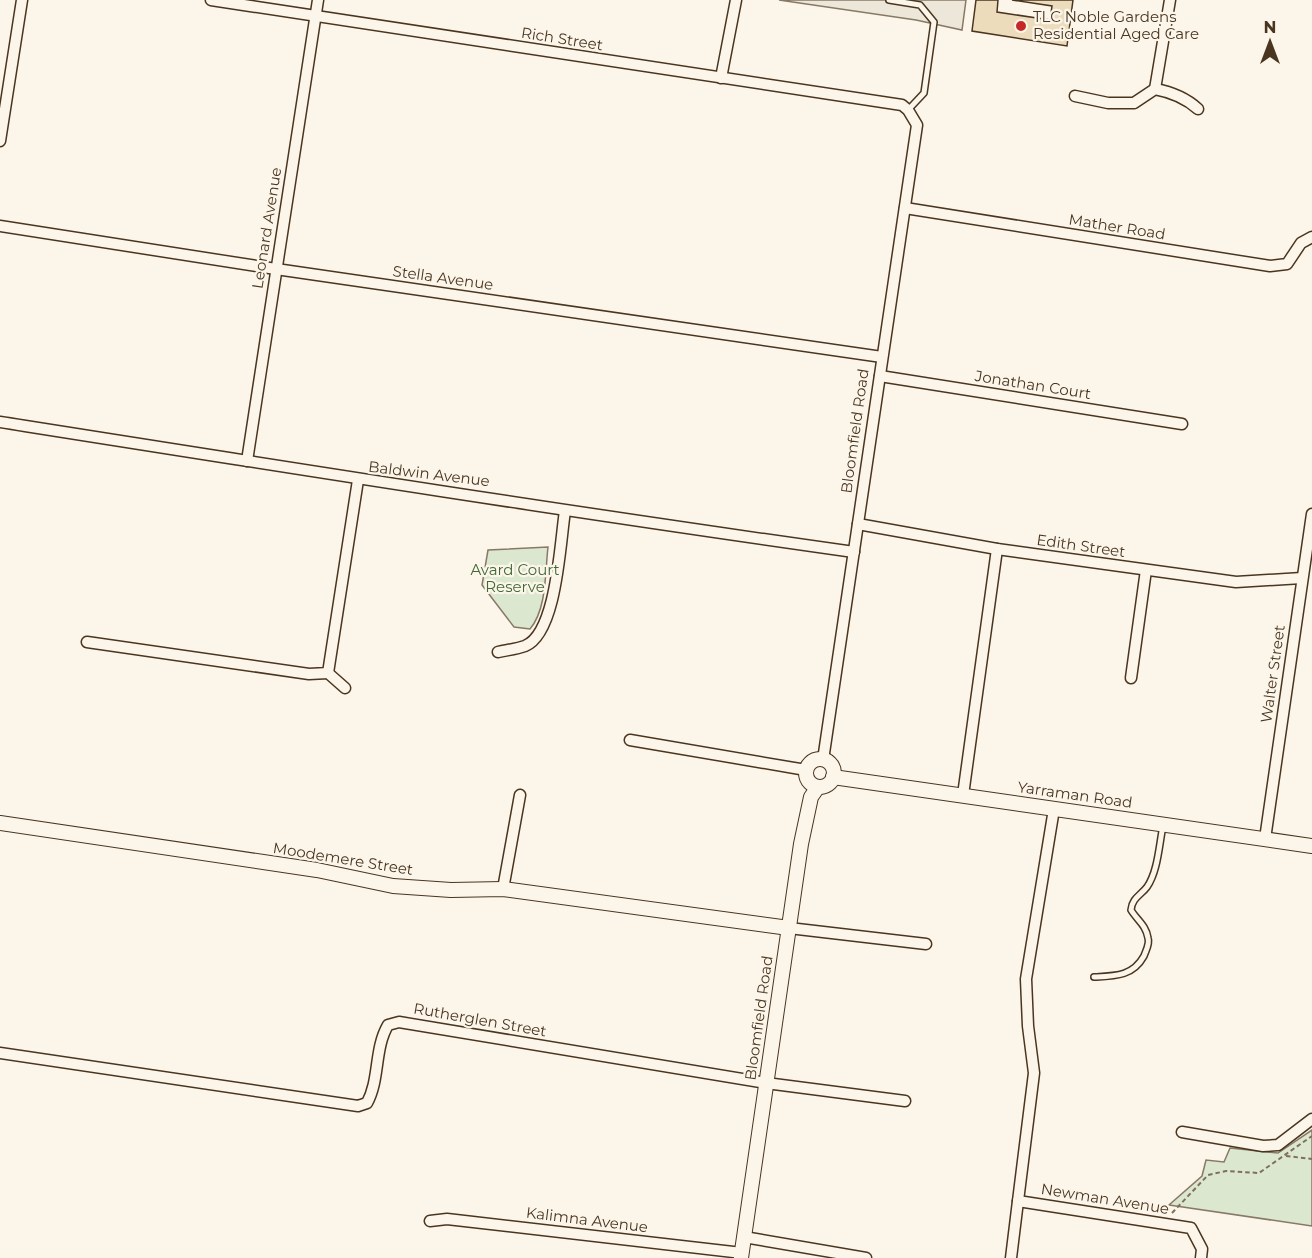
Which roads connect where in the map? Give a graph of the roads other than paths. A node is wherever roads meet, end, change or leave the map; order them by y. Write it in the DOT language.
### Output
graph roads {
  1 [pos="22,0"];
  2 [pos="211,0"];
  3 [pos="318,0"];
  4 [pos="736,0"];
  5 [pos="889,0"];
  6 [pos="1170,0"];
  7 [pos="316,16"];
  8 [pos="721,78"];
  9 [pos="1155,88"];
  10 [pos="1075,96"];
  11 [pos="1198,109"];
  12 [pos="908,110"];
  13 [pos="0,141"];
  14 [pos="904,208"];
  15 [pos="0,226"];
  16 [pos="1312,237"];
  17 [pos="276,269"];
  18 [pos="882,357"];
  19 [pos="880,376"];
  20 [pos="0,422"];
  21 [pos="1182,424"];
  22 [pos="247,461"];
  23 [pos="358,480"];
  24 [pos="565,511"];
  25 [pos="1312,514"];
  26 [pos="858,524"];
  27 [pos="997,549"];
  28 [pos="854,552"];
  29 [pos="1309,558"];
  30 [pos="1146,570"];
  31 [pos="1302,578"];
  32 [pos="87,642"];
  33 [pos="498,652"];
  34 [pos="328,673"];
  35 [pos="1131,678"];
  36 [pos="345,688"];
  37 [pos="630,740"];
  38 [pos="823,760"];
  39 [pos="807,770"];
  40 [pos="833,777"];
  41 [pos="818,786"];
  42 [pos="520,795"];
  43 [pos="963,795"];
  44 [pos="1053,809"];
  45 [pos="0,823"];
  46 [pos="1163,824"];
  47 [pos="1265,839"];
  48 [pos="1312,846"];
  49 [pos="503,889"];
  50 [pos="789,928"];
  51 [pos="926,944"];
  52 [pos="1094,976"];
  53 [pos="0,1053"];
  54 [pos="766,1083"];
  55 [pos="905,1101"];
  56 [pos="1312,1119"];
  57 [pos="1182,1132"];
  58 [pos="1018,1201"];
  59 [pos="430,1221"];
  60 [pos="744,1237"];
  61 [pos="741,1255"];
  62 [pos="866,1258"];
  63 [pos="1011,1258"];
  64 [pos="1201,1258"];
  1 -- 13 [label="street"];
  2 -- 7 [label="street, Rich Street"];
  3 -- 7 [label="street, Leonard Avenue"];
  4 -- 8 [label="street"];
  5 -- 12 [label="lane"];
  6 -- 9 [label="street"];
  7 -- 8 [label="street, Rich Street"];
  7 -- 17 [label="street, Leonard Avenue"];
  8 -- 12 [label="street, Rich Street"];
  9 -- 10 [label="street"];
  9 -- 11 [label="street"];
  12 -- 14 [label="street, Bloomfield Road"];
  14 -- 16 [label="street, Mather Road"];
  14 -- 18 [label="street, Bloomfield Road"];
  15 -- 17 [label="street, Stella Avenue"];
  17 -- 18 [label="street, Stella Avenue"];
  17 -- 22 [label="street, Leonard Avenue"];
  18 -- 19 [label="street, Bloomfield Road"];
  19 -- 21 [label="street, Jonathan Court"];
  19 -- 26 [label="street, Bloomfield Road"];
  20 -- 22 [label="street, Baldwin Avenue"];
  22 -- 23 [label="street, Baldwin Avenue"];
  23 -- 24 [label="street, Baldwin Avenue"];
  23 -- 34 [label="street"];
  24 -- 28 [label="street, Baldwin Avenue"];
  24 -- 33 [label="street"];
  25 -- 29 [label="street, Walter Street"];
  26 -- 27 [label="street, Edith Street"];
  26 -- 28 [label="street, Bloomfield Road"];
  27 -- 30 [label="street, Edith Street"];
  27 -- 43 [label="street"];
  28 -- 38 [label="street, Bloomfield Road"];
  29 -- 31 [label="street, Walter Street"];
  30 -- 31 [label="street, Edith Street"];
  30 -- 35 [label="street"];
  31 -- 47 [label="street, Walter Street"];
  32 -- 34 [label="street"];
  34 -- 36 [label="street"];
  37 -- 39 [label="street"];
  38 -- 39 [label="street"];
  38 -- 40 [label="street"];
  39 -- 41 [label="street"];
  40 -- 41 [label="street"];
  40 -- 43 [label="street, Yarraman Road"];
  41 -- 50 [label="street, Bloomfield Road"];
  42 -- 49 [label="street"];
  43 -- 44 [label="street, Yarraman Road"];
  44 -- 46 [label="street, Yarraman Road"];
  44 -- 58 [label="street, Newman Avenue"];
  45 -- 49 [label="street, Moodemere Street"];
  46 -- 47 [label="street, Yarraman Road"];
  46 -- 52 [label="lane"];
  47 -- 48 [label="street, Yarraman Road"];
  49 -- 50 [label="street, Moodemere Street"];
  50 -- 51 [label="street"];
  50 -- 54 [label="street, Bloomfield Road"];
  53 -- 54 [label="street, Rutherglen Street"];
  54 -- 55 [label="street"];
  54 -- 60 [label="street, Bloomfield Road"];
  56 -- 57 [label="street"];
  58 -- 63 [label="street"];
  58 -- 64 [label="street, Newman Avenue"];
  59 -- 61 [label="street, Kalimna Avenue"];
  60 -- 61 [label="street, Bloomfield Road"];
  60 -- 62 [label="street"];
}
